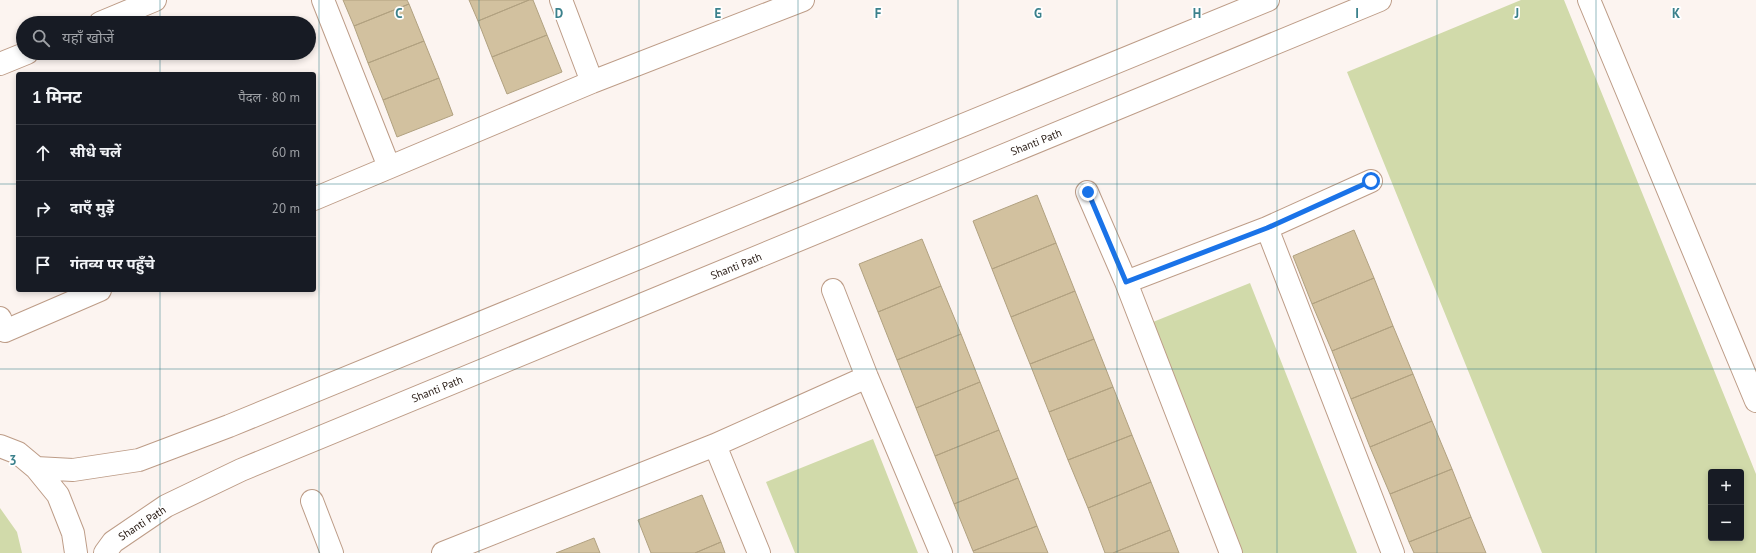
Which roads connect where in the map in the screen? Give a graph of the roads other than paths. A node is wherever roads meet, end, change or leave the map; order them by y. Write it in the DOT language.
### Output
graph roads {
  1 [pos="156,0"];
  2 [pos="323,0"];
  3 [pos="561,0"];
  4 [pos="803,0"];
  5 [pos="1268,0"];
  6 [pos="1380,0"];
  7 [pos="1589,0"];
  8 [pos="117,16"];
  9 [pos="16,57"];
  10 [pos="0,64"];
  11 [pos="592,82"];
  12 [pos="389,167"];
  13 [pos="1371,181"];
  14 [pos="1088,192"];
  15 [pos="316,198"];
  16 [pos="1267,228"];
  17 [pos="1126,282"];
  18 [pos="833,290"];
  19 [pos="95,292"];
  20 [pos="0,318"];
  21 [pos="867,377"];
  22 [pos="1756,401"];
  23 [pos="715,445"];
  24 [pos="0,446"];
  25 [pos="36,468"];
  26 [pos="312,501"];
  27 [pos="489,545"];
  28 [pos="76,553"];
  29 [pos="105,553"];
  30 [pos="332,553"];
  31 [pos="443,553"];
  32 [pos="759,553"];
  33 [pos="941,553"];
  34 [pos="1231,553"];
  35 [pos="1393,553"];
  1 -- 8 [label="street"];
  2 -- 12 [label="street"];
  3 -- 11 [label="street"];
  4 -- 11 [label="street"];
  5 -- 25 [label="street"];
  6 -- 29 [label="street, Shanti Path"];
  7 -- 22 [label="street"];
  9 -- 10 [label="street"];
  11 -- 12 [label="street"];
  12 -- 15 [label="street"];
  13 -- 16 [label="street"];
  14 -- 17 [label="street"];
  16 -- 17 [label="street"];
  16 -- 35 [label="street"];
  17 -- 34 [label="street"];
  18 -- 21 [label="street"];
  19 -- 20 [label="street"];
  21 -- 23 [label="street"];
  21 -- 33 [label="street"];
  23 -- 27 [label="street"];
  23 -- 32 [label="street"];
  24 -- 25 [label="street"];
  25 -- 28 [label="street"];
  26 -- 30 [label="street"];
  27 -- 31 [label="street"];
}
